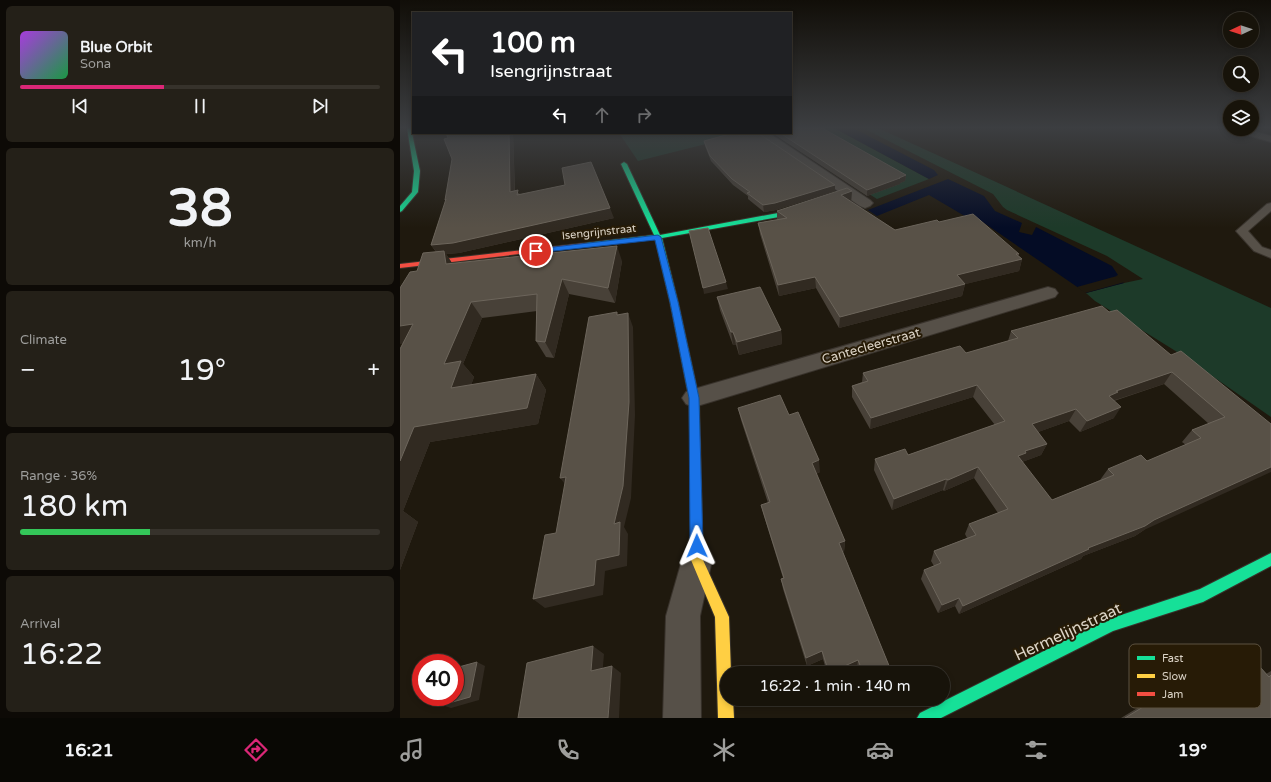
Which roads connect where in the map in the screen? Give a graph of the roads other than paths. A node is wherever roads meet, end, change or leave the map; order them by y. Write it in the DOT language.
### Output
graph roads {
  1 [pos="415,162"];
  2 [pos="803,162"];
  3 [pos="624,164"];
  4 [pos="848,192"];
  5 [pos="834,196"];
  6 [pos="865,203"];
  7 [pos="813,204"];
  8 [pos="1271,206"];
  9 [pos="400,210"];
  10 [pos="658,237"];
  11 [pos="1271,254"];
  12 [pos="400,266"];
  13 [pos="1048,293"];
  14 [pos="694,398"];
  15 [pos="1271,559"];
  16 [pos="697,560"];
  17 [pos="682,718"];
  18 [pos="726,718"];
  19 [pos="924,718"];
  1 -- 9 [label="street"];
  2 -- 4 [label="street"];
  3 -- 10 [label="street, Isengrijnstraat"];
  4 -- 5 [label="street"];
  4 -- 6 [label="street"];
  7 -- 10 [label="street, Isengrijnstraat"];
  8 -- 11 [label="lane"];
  10 -- 12 [label="street, Isengrijnstraat"];
  10 -- 14 [label="street"];
  13 -- 14 [label="street, Cantecleerstraat"];
  14 -- 16 [label="street"];
  15 -- 19 [label="street, Hermelijnstraat"];
  16 -- 17 [label="street"];
  16 -- 18 [label="street"];
}
